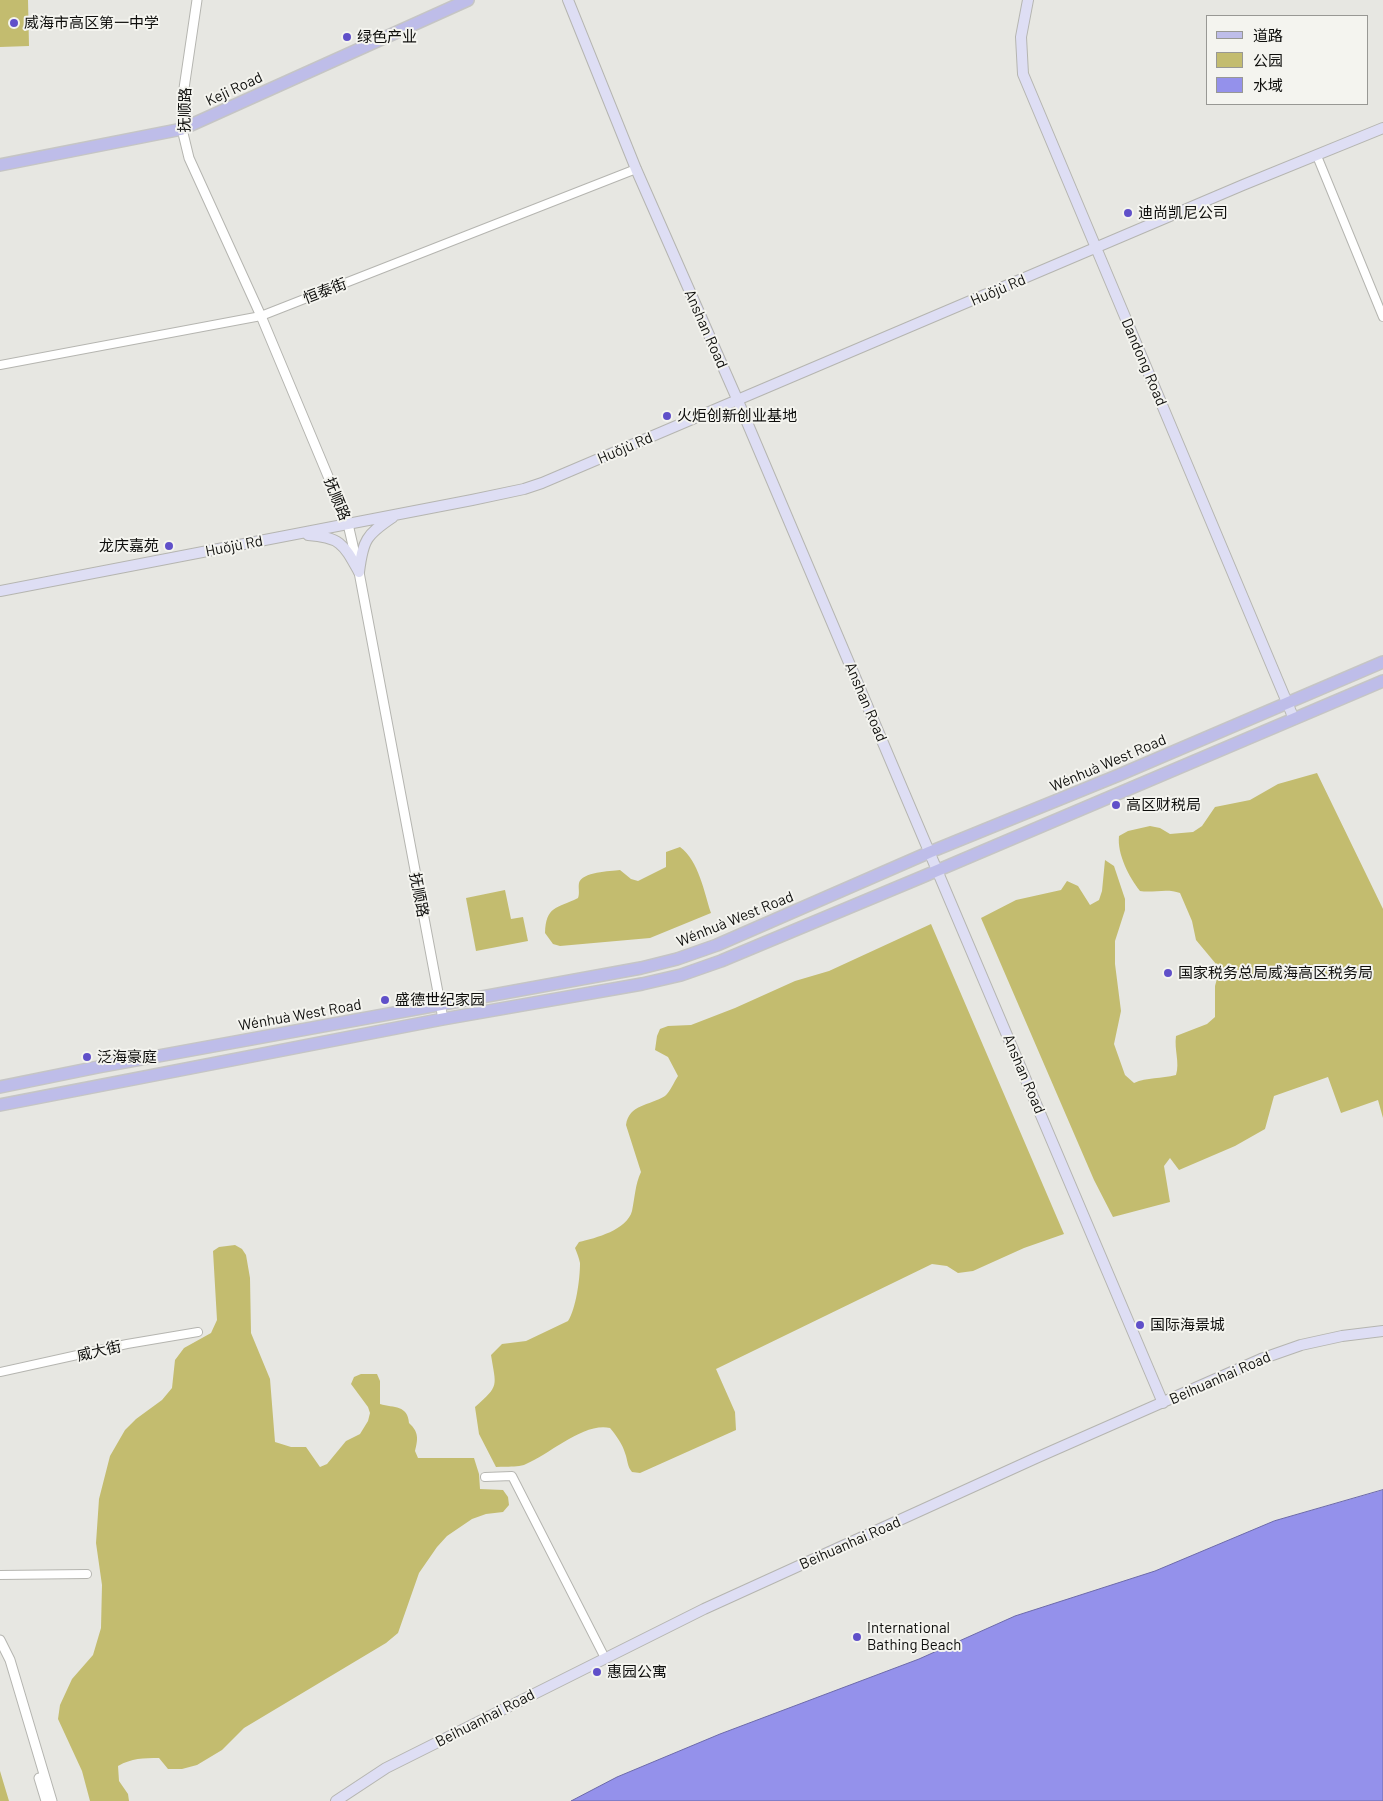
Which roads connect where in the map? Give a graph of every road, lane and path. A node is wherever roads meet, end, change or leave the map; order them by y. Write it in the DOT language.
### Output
graph roads {
  1 [pos="197,0"];
  2 [pos="468,0"];
  3 [pos="568,0"];
  4 [pos="1028,0"];
  5 [pos="1383,128"];
  6 [pos="182,129"];
  7 [pos="1318,156"];
  8 [pos="0,165"];
  9 [pos="636,169"];
  10 [pos="1096,248"];
  11 [pos="261,316"];
  12 [pos="1383,317"];
  13 [pos="0,365"];
  14 [pos="738,401"];
  15 [pos="397,514"];
  16 [pos="348,524"];
  17 [pos="295,534"];
  18 [pos="359,572"];
  19 [pos="0,591"];
  20 [pos="1383,662"];
  21 [pos="1383,681"];
  22 [pos="1287,702"];
  23 [pos="1294,718"];
  24 [pos="930,852"];
  25 [pos="938,870"];
  26 [pos="441,1004"];
  27 [pos="443,1019"];
  28 [pos="0,1087"];
  29 [pos="0,1105"];
  30 [pos="1383,1331"];
  31 [pos="198,1332"];
  32 [pos="0,1372"];
  33 [pos="1163,1403"];
  34 [pos="485,1477"];
  35 [pos="87,1574"];
  36 [pos="0,1575"];
  37 [pos="0,1640"];
  38 [pos="0,1654"];
  39 [pos="605,1658"];
  40 [pos="46,1801"];
  41 [pos="52,1801"];
  42 [pos="336,1801"];
  1 -- 6 [label="street, 抚顺路"];
  2 -- 6 [label="main road, Keji Road"];
  3 -- 9 [label="main road, Anshan Road"];
  4 -- 10 [label="main road, Dandong Road"];
  5 -- 7 [label="main road, Huǒjù Rd"];
  6 -- 8 [label="main road, Keji Road"];
  6 -- 11 [label="street, 抚顺路"];
  7 -- 10 [label="main road, Huǒjù Rd"];
  7 -- 12 [label="street"];
  9 -- 11 [label="street, 恒泰街"];
  9 -- 14 [label="main road, Anshan Road"];
  10 -- 14 [label="main road, Huǒjù Rd"];
  10 -- 22 [label="main road, Dandong Road"];
  11 -- 13 [label="street, 恒泰街"];
  11 -- 16 [label="street, 抚顺路"];
  14 -- 15 [label="main road, Huǒjù Rd"];
  14 -- 24 [label="main road, Anshan Road"];
  15 -- 16 [label="main road, Huǒjù Rd"];
  15 -- 18 [label="main road"];
  16 -- 17 [label="main road, Huǒjù Rd"];
  16 -- 18 [label="street, 抚顺路"];
  17 -- 18 [label="main road"];
  17 -- 19 [label="main road, Huǒjù Rd"];
  18 -- 26 [label="street, 抚顺路"];
  20 -- 22 [label="main road, Wénhuà West Road"];
  21 -- 23 [label="main road, Wénhuà West Road"];
  22 -- 23 [label="main road, Dandong Road"];
  22 -- 24 [label="main road, Wénhuà West Road"];
  23 -- 25 [label="main road, Wénhuà West Road"];
  24 -- 25 [label="main road, Anshan Road"];
  24 -- 26 [label="main road, Wénhuà West Road"];
  25 -- 27 [label="main road, Wénhuà West Road"];
  25 -- 33 [label="main road, Anshan Road"];
  26 -- 27 [label="street, 抚顺路"];
  26 -- 28 [label="main road, Wénhuà West Road"];
  27 -- 29 [label="main road, Wénhuà West Road"];
  30 -- 33 [label="main road, Beihuanhai Road"];
  31 -- 32 [label="street, 威大街"];
  33 -- 39 [label="main road, Beihuanhai Road"];
  34 -- 39 [label="street"];
  35 -- 36 [label="street"];
  37 -- 41 [label="street"];
  38 -- 40 [label="street"];
  39 -- 42 [label="main road, Beihuanhai Road"];
}
